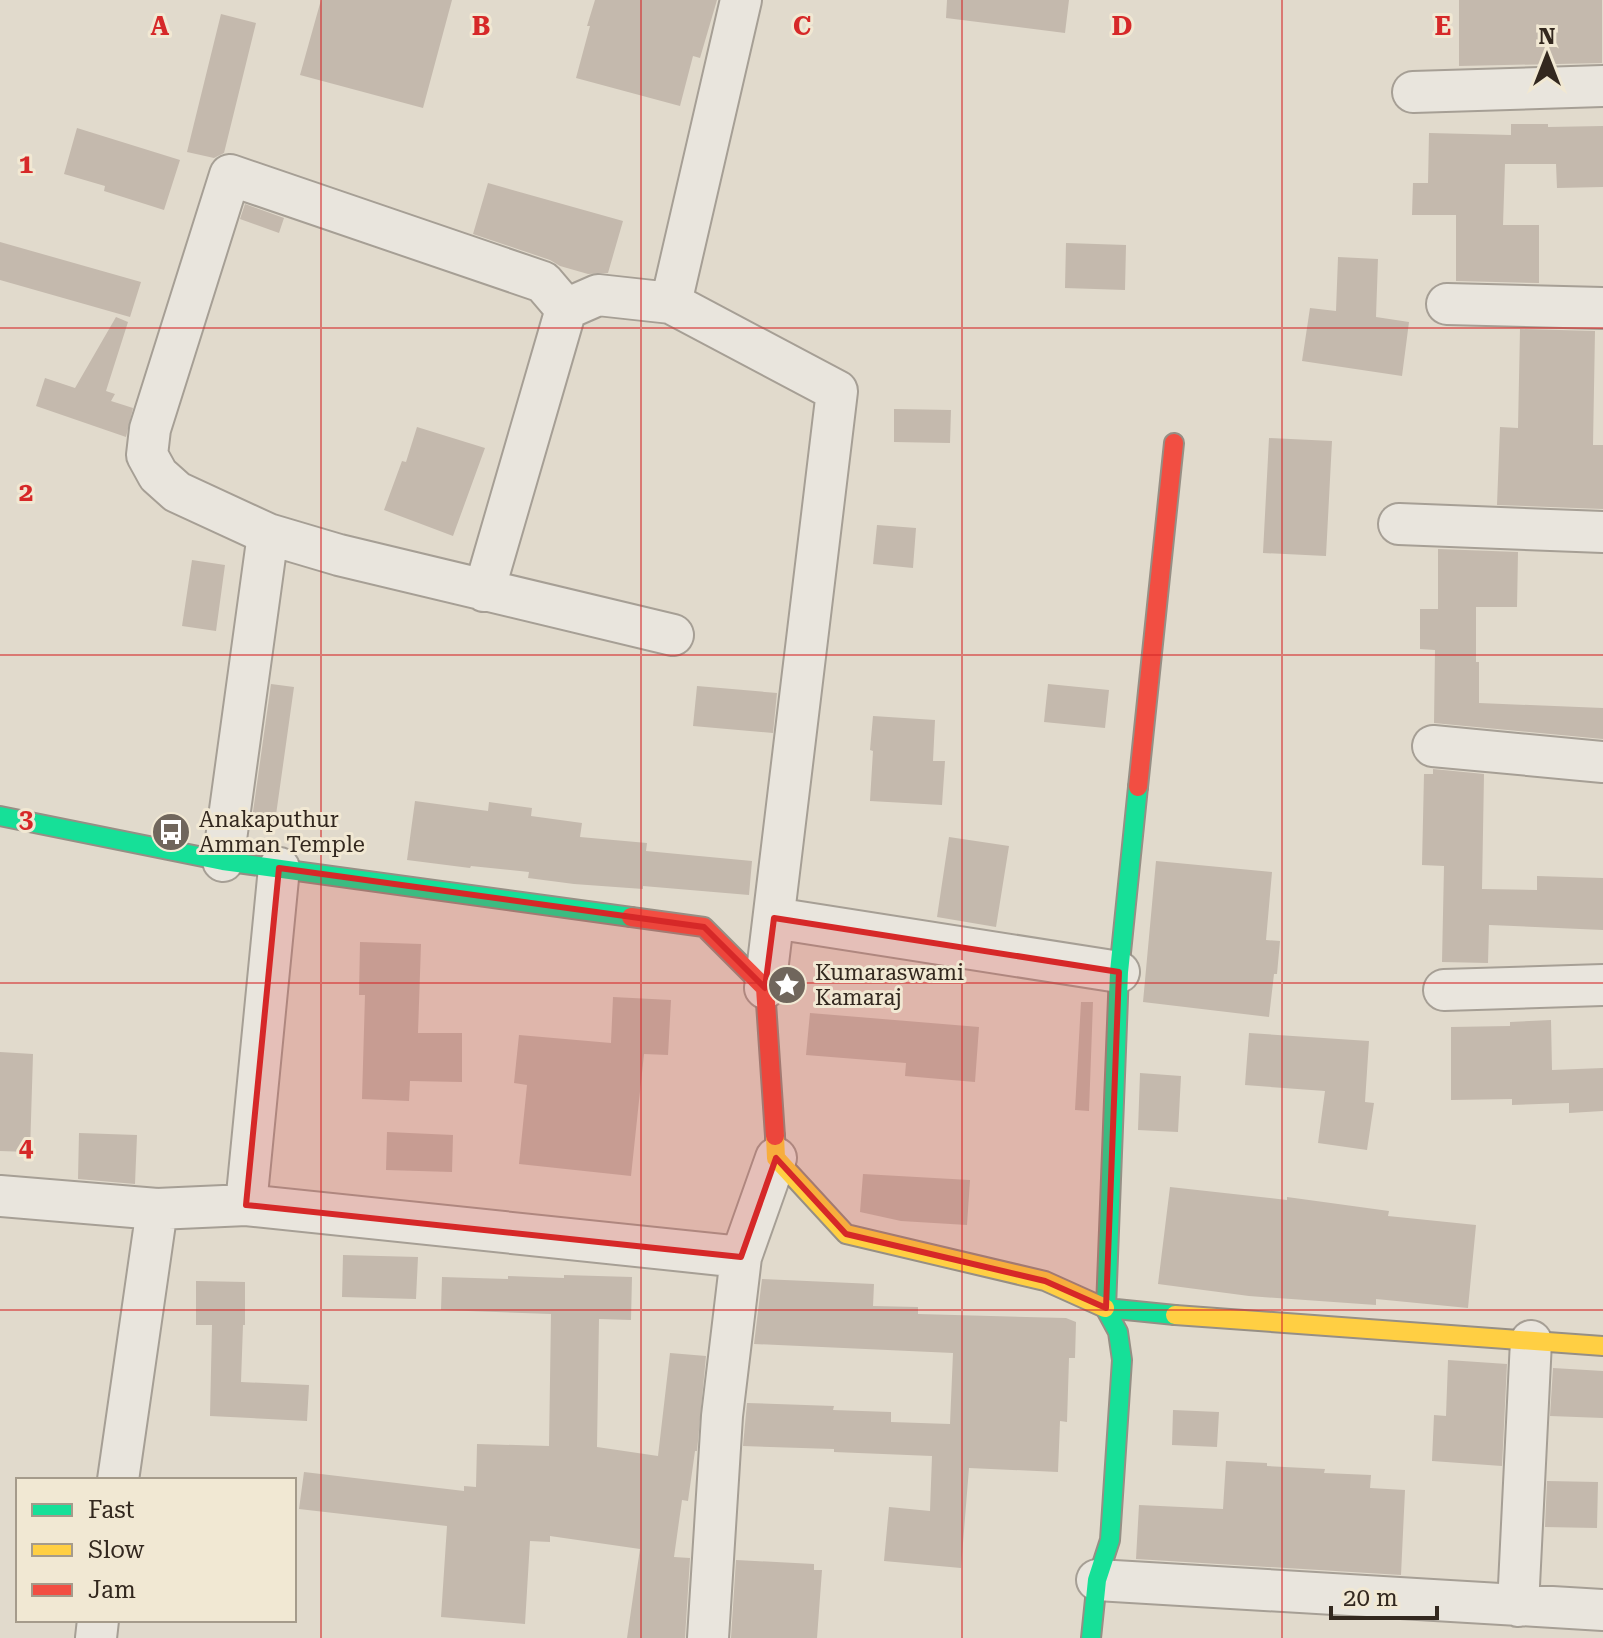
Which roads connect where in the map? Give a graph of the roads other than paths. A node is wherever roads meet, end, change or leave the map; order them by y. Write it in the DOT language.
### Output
graph roads {
  1 [pos="741,0"];
  2 [pos="1603,86"];
  3 [pos="1413,92"];
  4 [pos="671,303"];
  5 [pos="1447,304"];
  6 [pos="1603,308"];
  7 [pos="566,309"];
  8 [pos="1174,443"];
  9 [pos="1399,524"];
  10 [pos="1603,532"];
  11 [pos="268,534"];
  12 [pos="484,591"];
  13 [pos="673,635"];
  14 [pos="1433,746"];
  15 [pos="1603,762"];
  16 [pos="0,816"];
  17 [pos="223,861"];
  18 [pos="279,868"];
  19 [pos="774,918"];
  20 [pos="1119,972"];
  21 [pos="1603,985"];
  22 [pos="765,988"];
  23 [pos="1444,990"];
  24 [pos="776,1158"];
  25 [pos="0,1196"];
  26 [pos="246,1205"];
  27 [pos="157,1209"];
  28 [pos="741,1257"];
  29 [pos="1106,1308"];
  30 [pos="1531,1341"];
  31 [pos="1101,1346"];
  32 [pos="1603,1346"];
  33 [pos="118,1478"];
  34 [pos="1090,1539"];
  35 [pos="1097,1580"];
  36 [pos="1518,1606"];
  37 [pos="1603,1610"];
  38 [pos="708,1638"];
  39 [pos="1091,1638"];
  1 -- 4 [label="street"];
  2 -- 3 [label="street"];
  4 -- 7 [label="street"];
  4 -- 19 [label="street"];
  5 -- 6 [label="street"];
  7 -- 11 [label="street"];
  7 -- 12 [label="street"];
  8 -- 20 [label="main road"];
  9 -- 10 [label="street"];
  11 -- 12 [label="street"];
  11 -- 17 [label="street"];
  12 -- 13 [label="street"];
  14 -- 15 [label="street"];
  16 -- 17 [label="main road"];
  17 -- 18 [label="main road"];
  18 -- 22 [label="main road"];
  18 -- 26 [label="street"];
  19 -- 20 [label="street"];
  19 -- 22 [label="street"];
  20 -- 29 [label="main road"];
  21 -- 23 [label="street"];
  22 -- 24 [label="main road"];
  24 -- 28 [label="street"];
  24 -- 29 [label="main road"];
  25 -- 27 [label="street"];
  26 -- 27 [label="street"];
  26 -- 28 [label="street"];
  27 -- 33 [label="street"];
  28 -- 38 [label="street"];
  29 -- 30 [label="main road"];
  29 -- 31 [label="main road"];
  29 -- 35 [label="main road"];
  30 -- 32 [label="main road"];
  30 -- 36 [label="street"];
  34 -- 35 [label="main road"];
  35 -- 36 [label="street"];
  35 -- 39 [label="main road"];
  36 -- 37 [label="street"];
}
